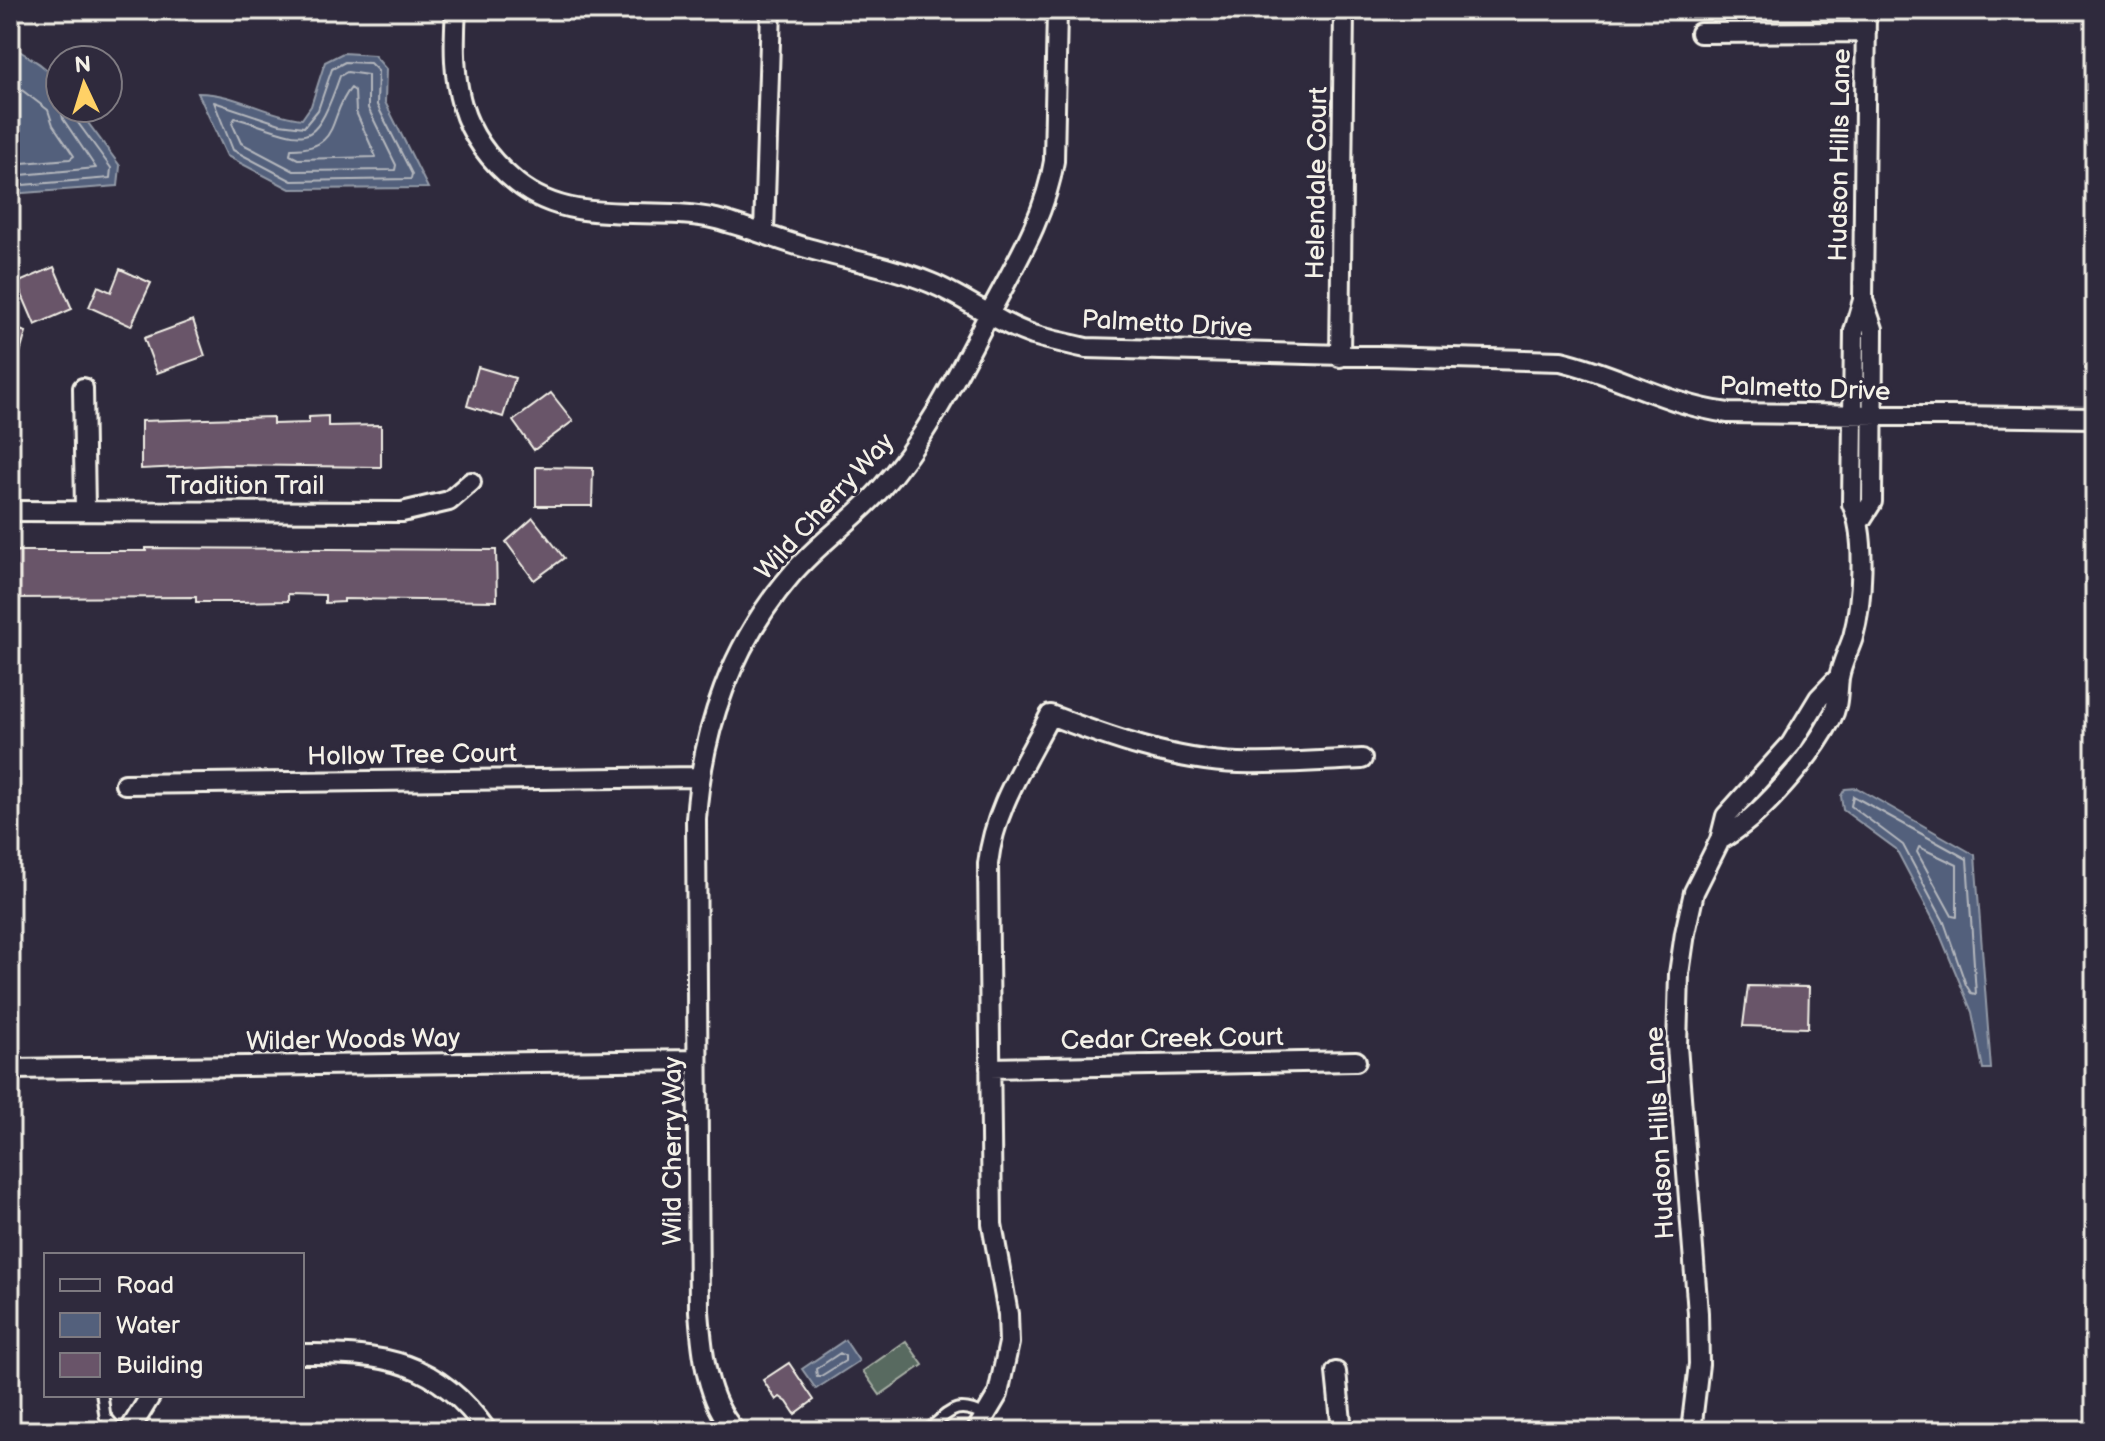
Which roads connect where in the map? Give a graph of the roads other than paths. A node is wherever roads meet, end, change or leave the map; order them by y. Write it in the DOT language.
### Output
graph roads {
  1 [pos="456,10"];
  2 [pos="771,10"];
  3 [pos="1057,10"];
  4 [pos="1344,10"];
  5 [pos="1866,10"];
  6 [pos="1866,32"];
  7 [pos="1700,33"];
  8 [pos="764,232"];
  9 [pos="989,314"];
  10 [pos="1340,357"];
  11 [pos="83,388"];
  12 [pos="1863,417"];
  13 [pos="2095,418"];
  14 [pos="471,482"];
  15 [pos="85,510"];
  16 [pos="10,511"];
  17 [pos="1362,759"];
  18 [pos="699,777"];
  19 [pos="125,784"];
  20 [pos="697,1060"];
  21 [pos="1356,1061"];
  22 [pos="990,1068"];
  23 [pos="10,1069"];
  24 [pos="304,1354"];
  25 [pos="1336,1372"];
  26 [pos="102,1397"];
  27 [pos="150,1397"];
  28 [pos="982,1424"];
  29 [pos="729,1430"];
  30 [pos="118,1431"];
  31 [pos="129,1431"];
  32 [pos="487,1431"];
  33 [pos="927,1431"];
  34 [pos="1342,1431"];
  35 [pos="1691,1431"];
  1 -- 8 [label="street, Palmetto Drive"];
  2 -- 8 [label="street"];
  3 -- 9 [label="street, Wild Cherry Way"];
  4 -- 10 [label="street, Helendale Court"];
  5 -- 6 [label="street, Hudson Hills Lane"];
  6 -- 7 [label="street"];
  6 -- 12 [label="street, Hudson Hills Lane"];
  8 -- 9 [label="street, Palmetto Drive"];
  9 -- 10 [label="street, Palmetto Drive"];
  9 -- 18 [label="street, Wild Cherry Way"];
  10 -- 12 [label="street, Palmetto Drive"];
  11 -- 15 [label="street"];
  12 -- 13 [label="street, Palmetto Drive"];
  12 -- 35 [label="street, Hudson Hills Lane"];
  14 -- 15 [label="street, Tradition Trail"];
  15 -- 16 [label="street, Tradition Trail"];
  17 -- 22 [label="street"];
  18 -- 19 [label="street, Hollow Tree Court"];
  18 -- 20 [label="street, Wild Cherry Way"];
  20 -- 23 [label="street, Wilder Woods Way"];
  20 -- 29 [label="street, Wild Cherry Way"];
  21 -- 22 [label="street, Cedar Creek Court"];
  22 -- 28 [label="street"];
  24 -- 32 [label="street"];
  25 -- 34 [label="street"];
  26 -- 30 [label="lane"];
  27 -- 31 [label="street"];
  28 -- 33 [label="lane"];
}
